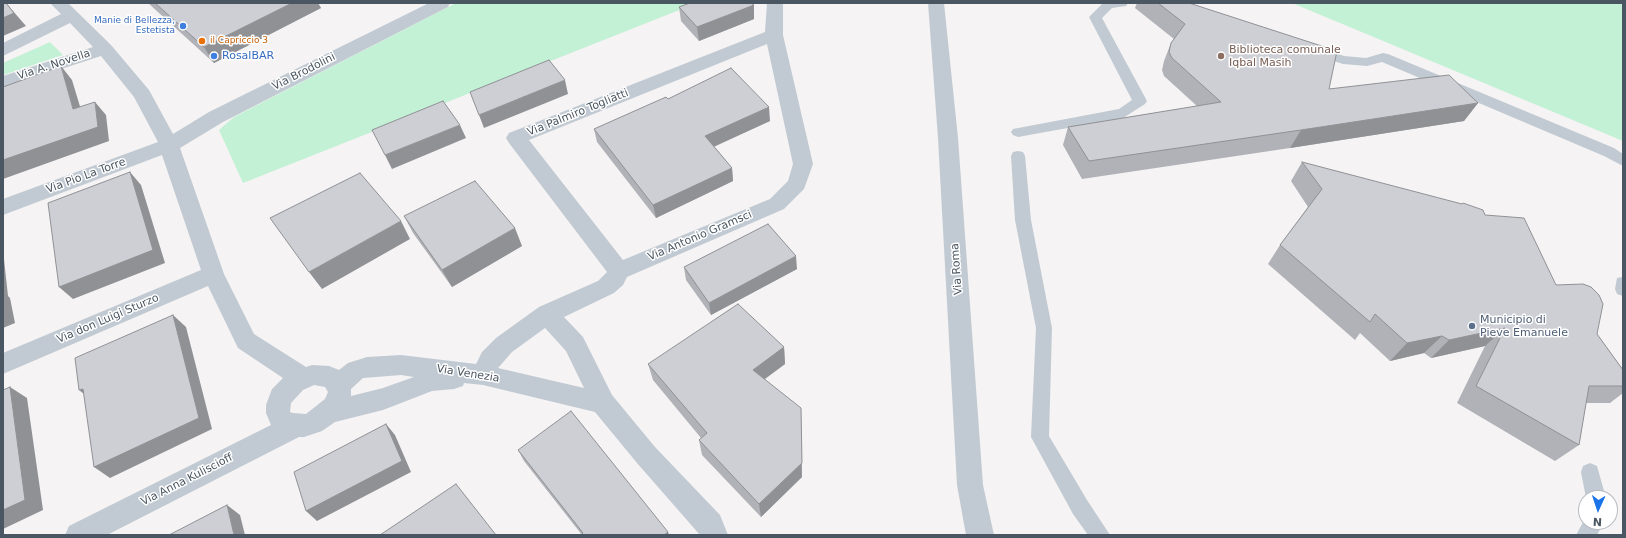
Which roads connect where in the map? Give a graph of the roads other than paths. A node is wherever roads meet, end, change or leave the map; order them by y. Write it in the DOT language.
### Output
graph roads {
  1 [pos="442,3"];
  2 [pos="775,3"];
  3 [pos="936,3"];
  4 [pos="1122,3"];
  5 [pos="65,9"];
  6 [pos="774,35"];
  7 [pos="1306,48"];
  8 [pos="105,49"];
  9 [pos="3,50"];
  10 [pos="3,82"];
  11 [pos="1018,132"];
  12 [pos="169,145"];
  13 [pos="1018,156"];
  14 [pos="1623,161"];
  15 [pos="3,207"];
  16 [pos="619,271"];
  17 [pos="213,274"];
  18 [pos="1623,283"];
  19 [pos="1623,289"];
  20 [pos="547,314"];
  21 [pos="3,364"];
  22 [pos="483,375"];
  23 [pos="303,378"];
  24 [pos="338,386"];
  25 [pos="603,403"];
  26 [pos="330,412"];
  27 [pos="295,426"];
  28 [pos="1590,472"];
  29 [pos="1594,490"];
  30 [pos="79,535"];
  31 [pos="714,535"];
  32 [pos="980,535"];
  33 [pos="1100,535"];
  1 -- 12 [label="street, Via Brodolini"];
  2 -- 6 [label="street"];
  3 -- 32 [label="street, Via Roma"];
  4 -- 11 [label="lane"];
  5 -- 8 [label="street"];
  5 -- 9 [label="street"];
  6 -- 16 [label="street, Via Antonio Gramsci"];
  6 -- 16 [label="street, Via Palmiro Togliatti"];
  7 -- 14 [label="lane"];
  8 -- 10 [label="street, Via A. Novella"];
  8 -- 12 [label="street"];
  12 -- 15 [label="street, Via Pio La Torre"];
  12 -- 17 [label="street"];
  13 -- 33 [label="lane"];
  16 -- 20 [label="street, Via Antonio Gramsci"];
  17 -- 21 [label="street, Via don Luigi Sturzo"];
  17 -- 23 [label="street"];
  18 -- 19 [label="lane"];
  20 -- 22 [label="street, Via Antonio Gramsci"];
  20 -- 25 [label="street"];
  22 -- 24 [label="street, Via Venezia"];
  22 -- 25 [label="street, Via Venezia"];
  22 -- 26 [label="street"];
  23 -- 24 [label="street"];
  23 -- 27 [label="street"];
  24 -- 26 [label="street"];
  25 -- 31 [label="street"];
  26 -- 27 [label="street"];
  27 -- 30 [label="street, Via Anna Kuliscioff"];
  28 -- 29 [label="lane"];
}
